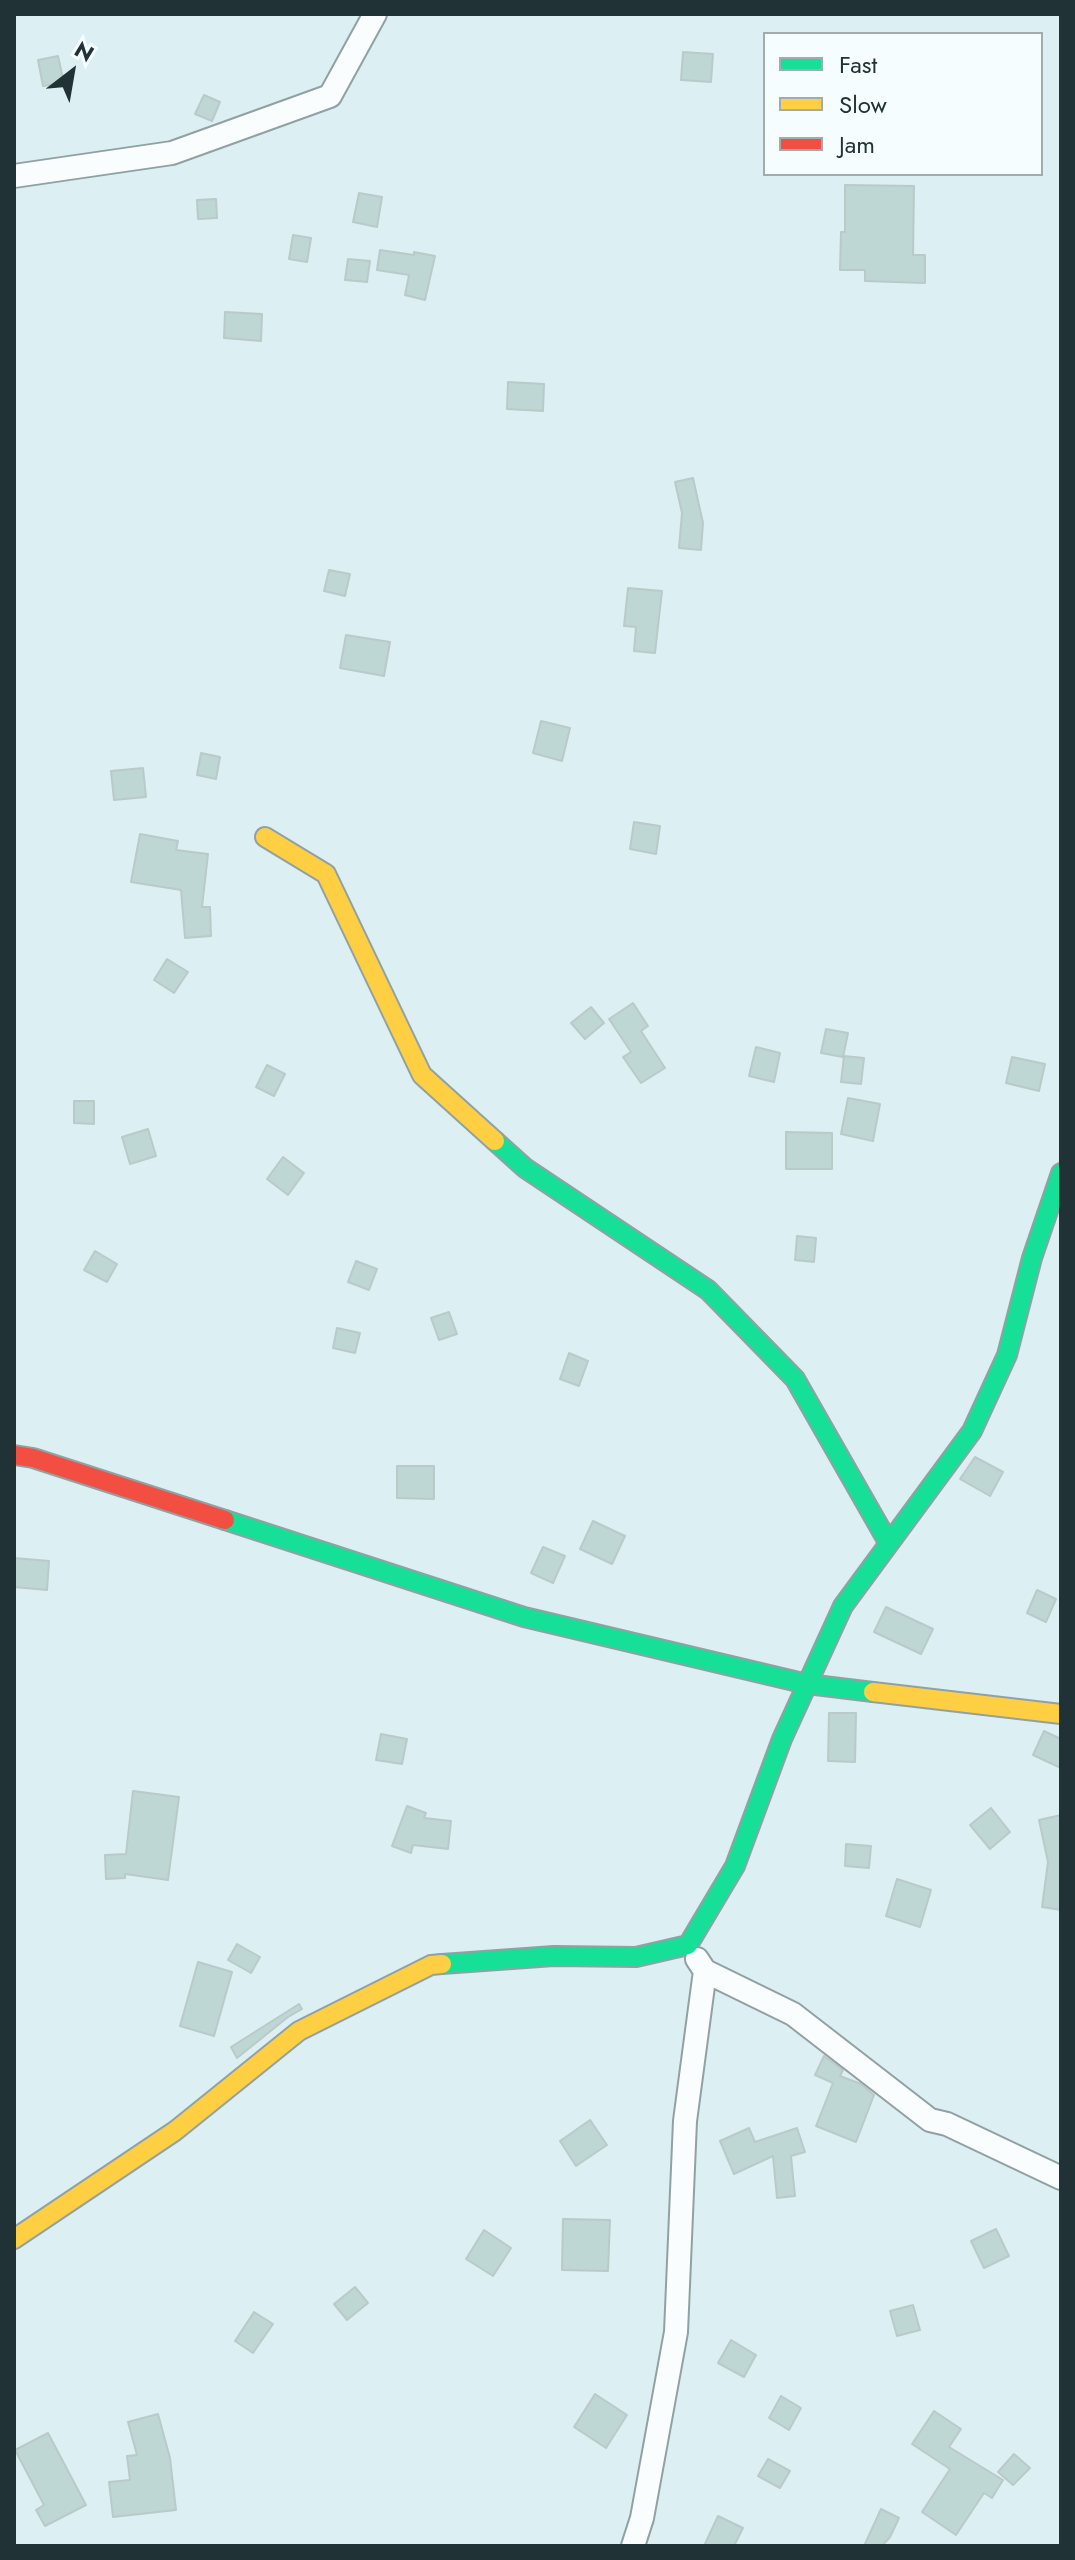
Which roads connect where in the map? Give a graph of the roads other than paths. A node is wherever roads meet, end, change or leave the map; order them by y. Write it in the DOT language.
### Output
graph roads {
  1 [pos="375,14"];
  2 [pos="14,176"];
  3 [pos="265,837"];
  4 [pos="1061,1173"];
  5 [pos="14,1455"];
  6 [pos="888,1542"];
  7 [pos="807,1684"];
  8 [pos="1061,1714"];
  9 [pos="688,1945"];
  10 [pos="705,1971"];
  11 [pos="1061,2178"];
  12 [pos="14,2239"];
  13 [pos="633,2546"];
  1 -- 2 [label="street"];
  3 -- 6 [label="street"];
  4 -- 6 [label="street"];
  5 -- 7 [label="street"];
  6 -- 7 [label="street"];
  7 -- 8 [label="street"];
  7 -- 9 [label="street"];
  9 -- 10 [label="street"];
  9 -- 12 [label="street"];
  10 -- 11 [label="street"];
  10 -- 13 [label="street"];
}
